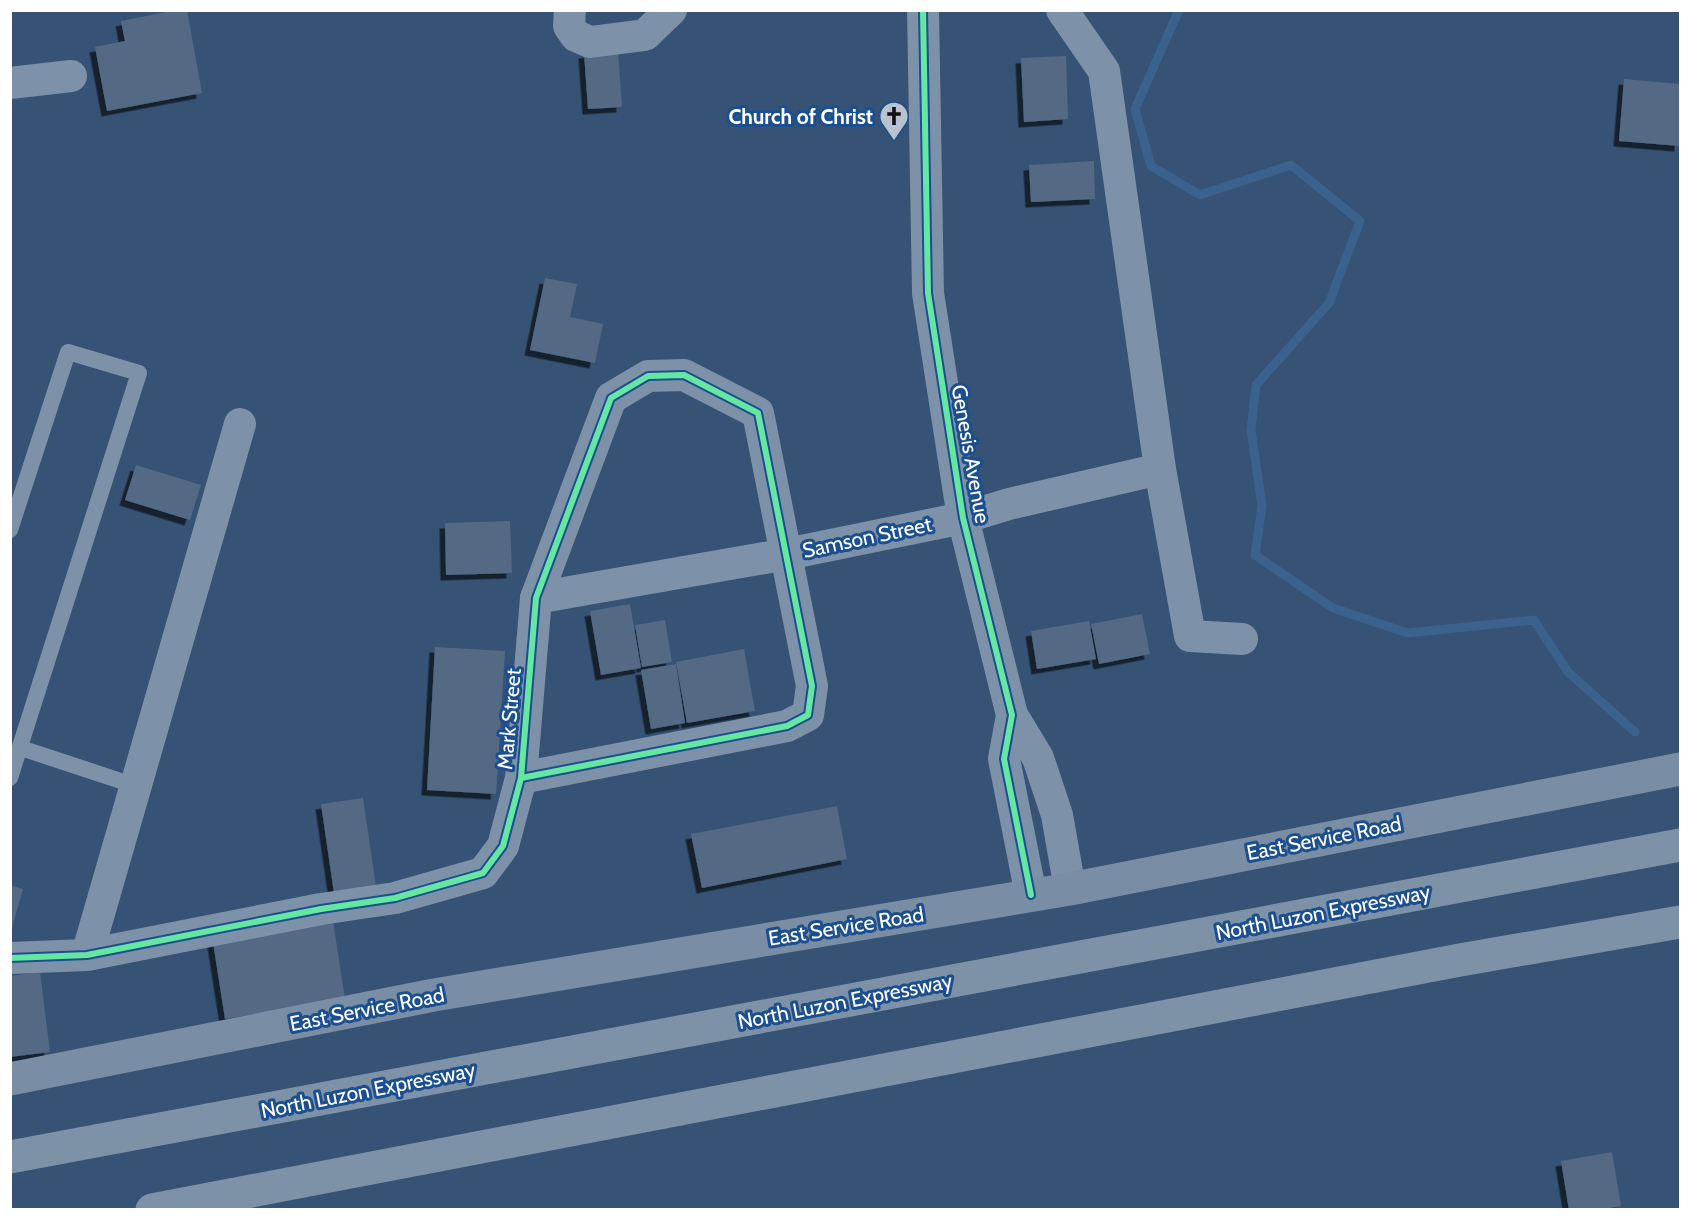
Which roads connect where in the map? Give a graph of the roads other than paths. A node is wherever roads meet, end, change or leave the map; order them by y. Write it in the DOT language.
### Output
graph roads {
  1 [pos="570,10"];
  2 [pos="671,10"];
  3 [pos="1062,10"];
  4 [pos="927,11"];
  5 [pos="71,76"];
  6 [pos="10,83"];
  7 [pos="240,424"];
  8 [pos="1160,469"];
  9 [pos="963,518"];
  10 [pos="10,530"];
  11 [pos="787,554"];
  12 [pos="536,598"];
  13 [pos="1242,639"];
  14 [pos="1012,715"];
  15 [pos="21,748"];
  16 [pos="1680,769"];
  17 [pos="10,778"];
  18 [pos="522,778"];
  19 [pos="136,786"];
  20 [pos="1680,845"];
  21 [pos="1070,888"];
  22 [pos="1031,895"];
  23 [pos="1680,922"];
  24 [pos="87,954"];
  25 [pos="10,958"];
  26 [pos="10,1079"];
  27 [pos="10,1157"];
  28 [pos="152,1209"];
  1 -- 2 [label="street"];
  3 -- 8 [label="street"];
  4 -- 9 [label="street, Genesis Avenue"];
  5 -- 6 [label="street"];
  7 -- 19 [label="street"];
  8 -- 9 [label="street, Samson Street"];
  8 -- 13 [label="street"];
  9 -- 11 [label="street, Samson Street"];
  9 -- 14 [label="street, Genesis Avenue"];
  10 -- 15 [label="lane"];
  11 -- 12 [label="street, Samson Street"];
  11 -- 12 [label="street, Mark Street"];
  11 -- 18 [label="street"];
  12 -- 18 [label="street, Mark Street"];
  14 -- 21 [label="street"];
  14 -- 22 [label="street, Genesis Avenue"];
  15 -- 17 [label="lane"];
  15 -- 19 [label="lane"];
  16 -- 21 [label="main road, East Service Road"];
  18 -- 24 [label="street, Mark Street"];
  19 -- 24 [label="street"];
  20 -- 27 [label="highway, North Luzon Expressway"];
  21 -- 22 [label="main road, East Service Road"];
  22 -- 26 [label="main road, East Service Road"];
  23 -- 28 [label="highway"];
  24 -- 25 [label="street, Mark Street"];
}
